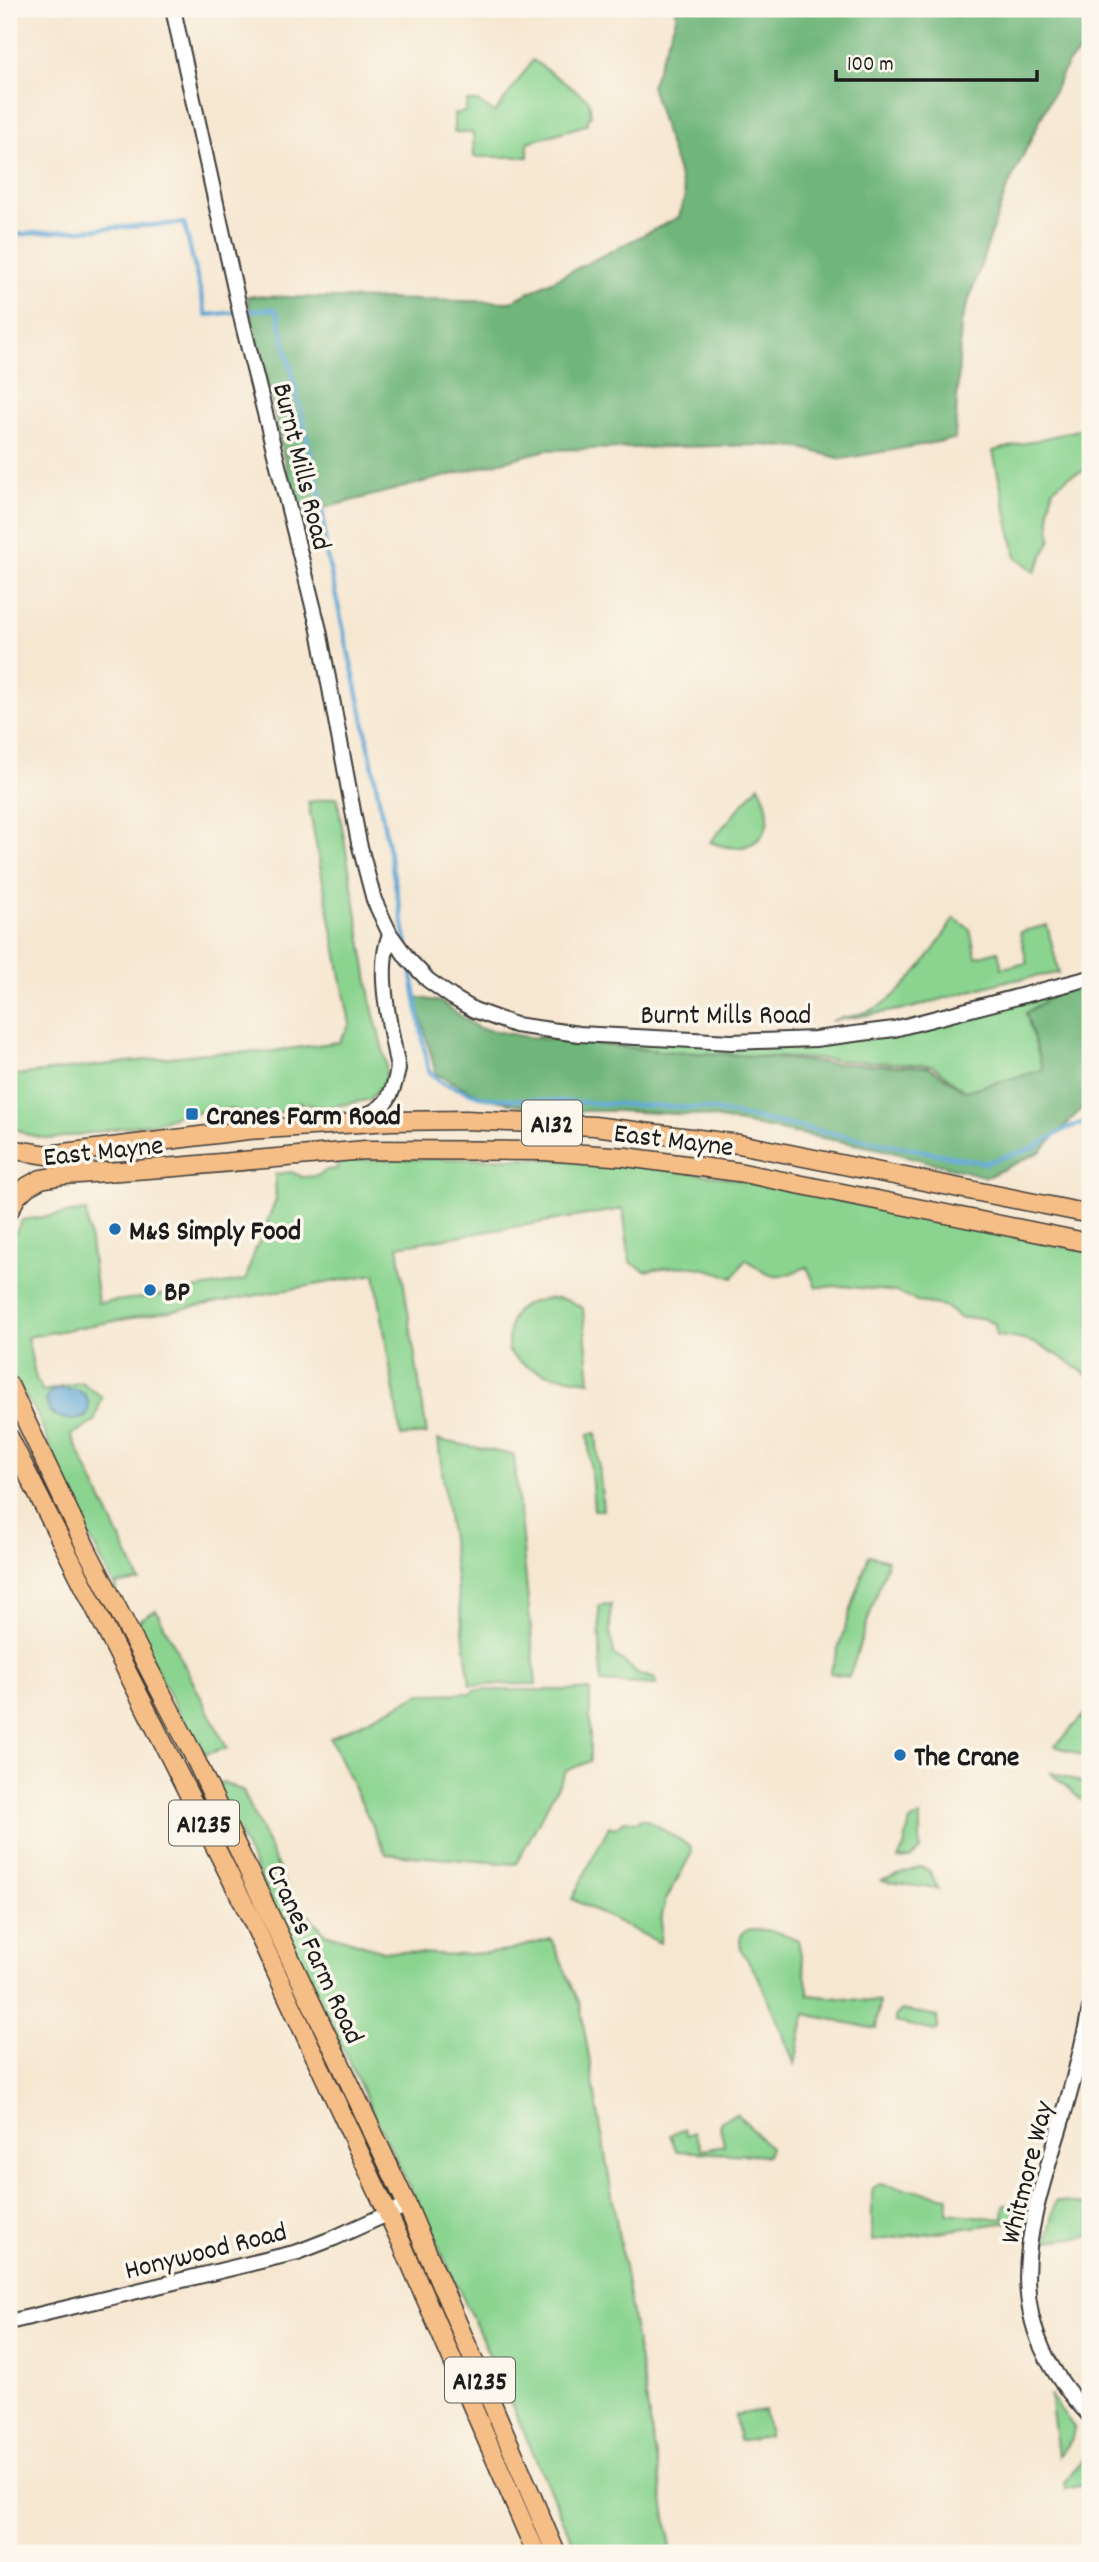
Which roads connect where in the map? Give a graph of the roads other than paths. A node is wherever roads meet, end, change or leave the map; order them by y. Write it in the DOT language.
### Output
graph roads {
  1 [pos="173,9"];
  2 [pos="390,934"];
  3 [pos="1090,978"];
  4 [pos="318,1125"];
  5 [pos="9,1149"];
  6 [pos="9,1181"];
  7 [pos="9,1209"];
  8 [pos="1090,1214"];
  9 [pos="1090,1243"];
  10 [pos="9,1385"];
  11 [pos="9,1437"];
  12 [pos="1090,2008"];
  13 [pos="407,2205"];
  14 [pos="388,2214"];
  15 [pos="9,2322"];
  16 [pos="1090,2416"];
  17 [pos="536,2553"];
  18 [pos="556,2553"];
  1 -- 2 [label="street, Burnt Mills Road"];
  2 -- 3 [label="street, Burnt Mills Road"];
  2 -- 4 [label="street"];
  4 -- 5 [label="main road, East Mayne / A132"];
  4 -- 8 [label="main road, East Mayne / A132"];
  6 -- 7 [label="main road, A132"];
  7 -- 9 [label="main road, East Mayne / A132"];
  10 -- 13 [label="main road, Cranes Farm Road / A1235"];
  11 -- 14 [label="main road, Cranes Farm Road / A1235"];
  12 -- 16 [label="street, Whitmore Way"];
  13 -- 14 [label="street, Honywood Road"];
  13 -- 18 [label="main road, Cranes Farm Road / A1235"];
  14 -- 15 [label="street, Honywood Road"];
  14 -- 17 [label="main road, Cranes Farm Road / A1235"];
}
